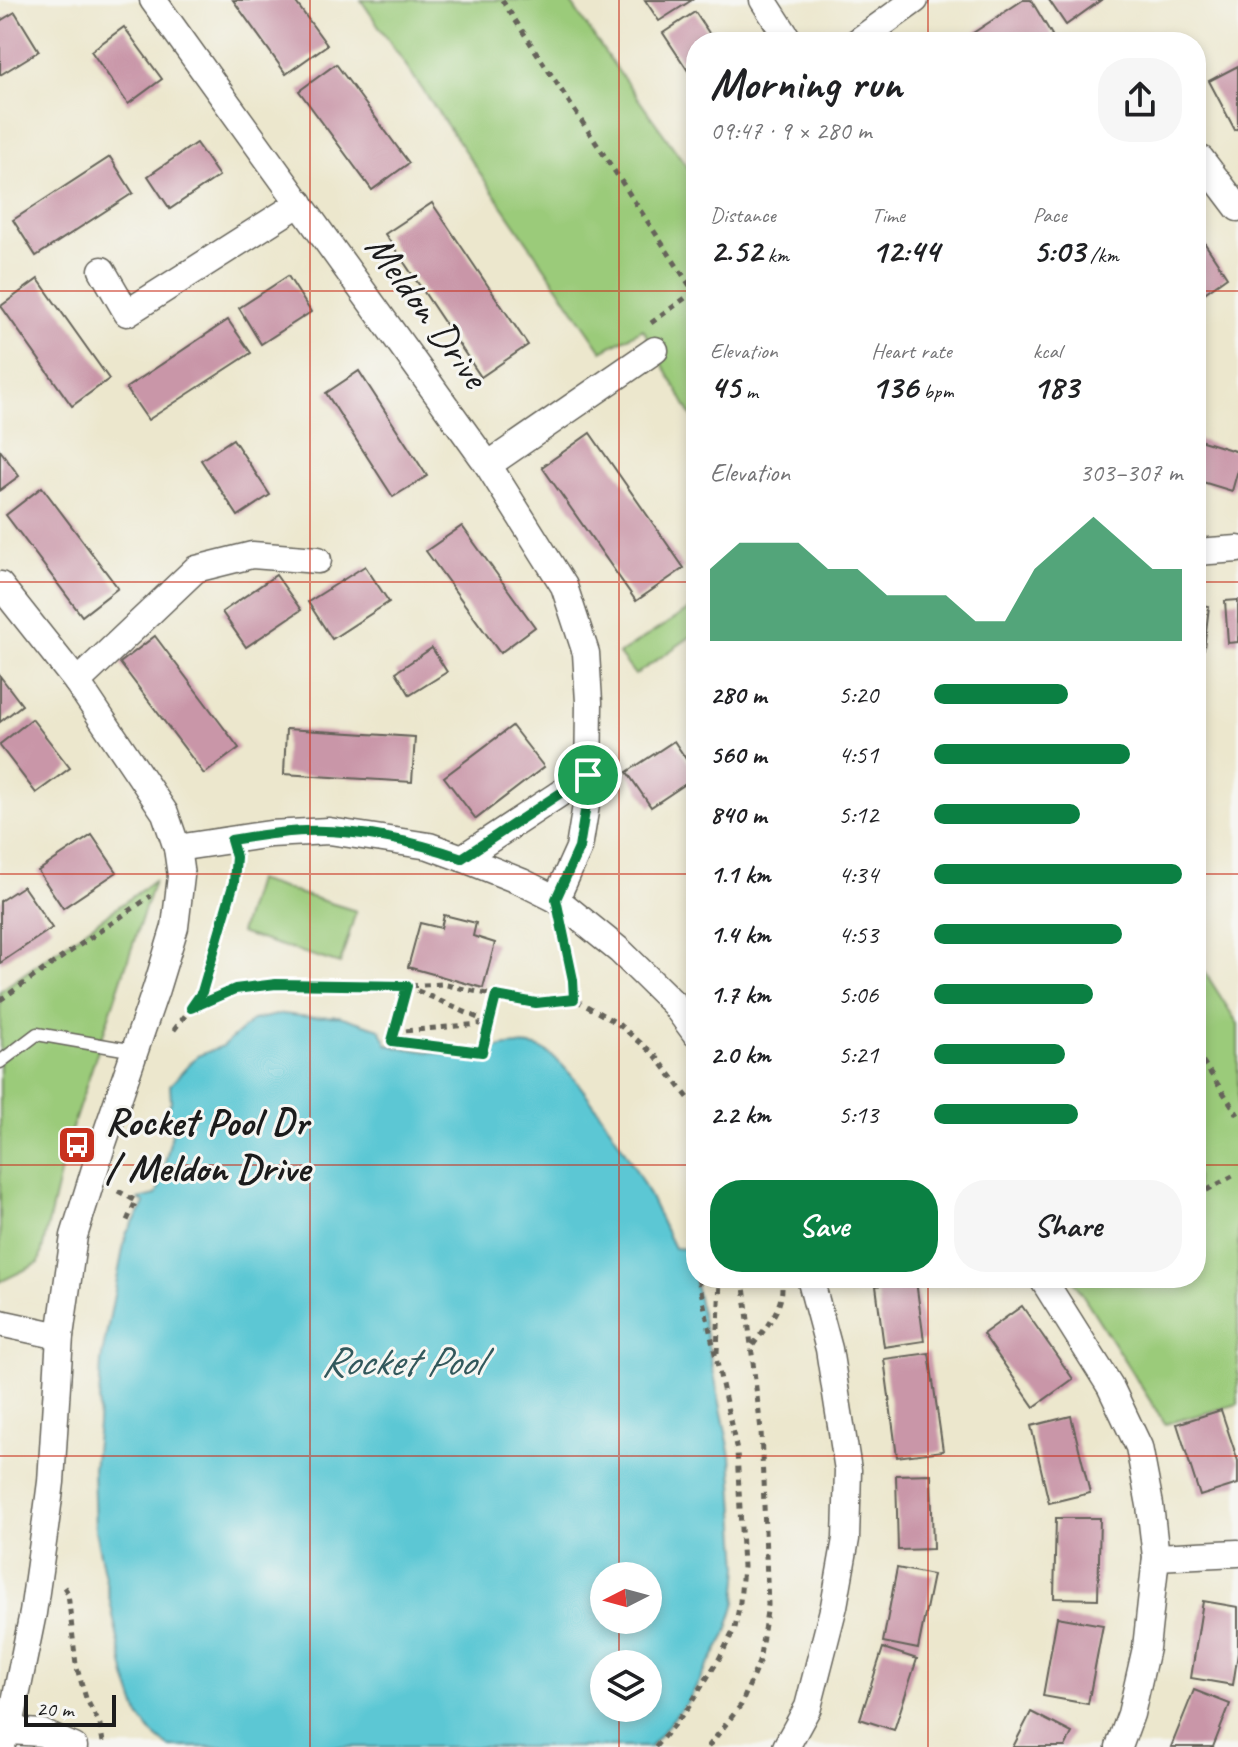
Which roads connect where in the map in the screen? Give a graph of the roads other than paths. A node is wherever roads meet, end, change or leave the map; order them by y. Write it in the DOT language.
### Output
graph roads {
  1 [pos="153,0"];
  2 [pos="763,0"];
  3 [pos="915,0"];
  4 [pos="784,32"];
  5 [pos="871,32"];
  6 [pos="1206,166"];
  7 [pos="300,203"];
  8 [pos="1238,208"];
  9 [pos="102,270"];
  10 [pos="655,350"];
  11 [pos="488,465"];
  12 [pos="1238,549"];
  13 [pos="1206,551"];
  14 [pos="318,560"];
  15 [pos="0,585"];
  16 [pos="77,682"];
  17 [pos="588,775"];
  18 [pos="177,848"];
  19 [pos="462,858"];
  20 [pos="556,899"];
  21 [pos="686,1020"];
  22 [pos="135,1051"];
  23 [pos="0,1062"];
  24 [pos="813,1288"];
  25 [pos="1048,1288"];
  26 [pos="0,1323"];
  27 [pos="60,1336"];
  28 [pos="1238,1553"];
  29 [pos="1156,1557"];
  30 [pos="4,1739"];
  31 [pos="74,1747"];
  32 [pos="786,1747"];
  33 [pos="1119,1747"];
  1 -- 7 [label="street, Meldon Drive"];
  2 -- 4 [label="street"];
  3 -- 5 [label="street"];
  6 -- 8 [label="street"];
  7 -- 9 [label="street"];
  7 -- 11 [label="street, Meldon Drive"];
  10 -- 11 [label="street"];
  11 -- 17 [label="street, Meldon Drive"];
  12 -- 13 [label="street"];
  14 -- 16 [label="street"];
  15 -- 16 [label="street"];
  16 -- 18 [label="street"];
  17 -- 19 [label="street"];
  17 -- 20 [label="street, Meldon Drive"];
  18 -- 19 [label="street"];
  18 -- 22 [label="street"];
  19 -- 20 [label="street"];
  20 -- 21 [label="street"];
  22 -- 23 [label="lane"];
  22 -- 27 [label="street"];
  24 -- 32 [label="street"];
  25 -- 29 [label="street"];
  26 -- 27 [label="street"];
  27 -- 30 [label="street"];
  28 -- 29 [label="street"];
  29 -- 33 [label="street"];
  30 -- 31 [label="street"];
}
